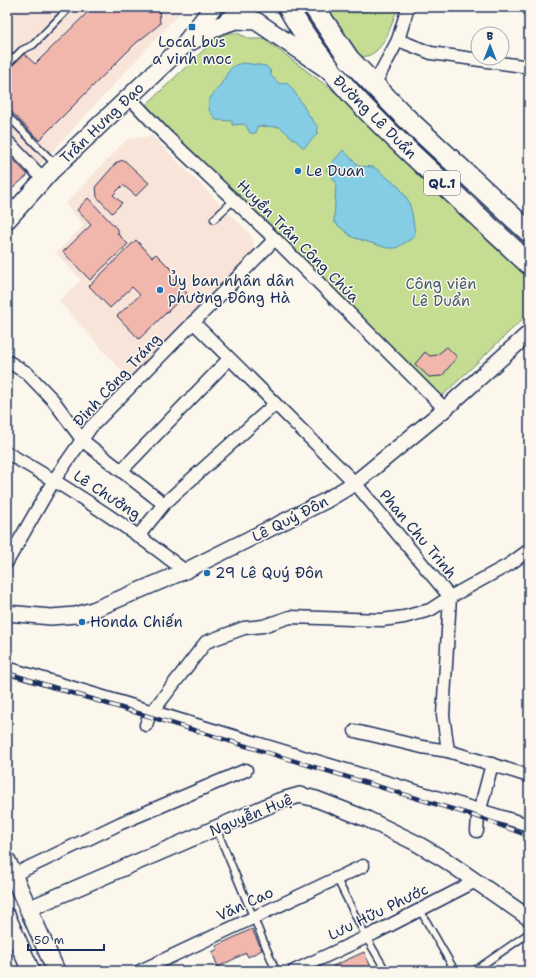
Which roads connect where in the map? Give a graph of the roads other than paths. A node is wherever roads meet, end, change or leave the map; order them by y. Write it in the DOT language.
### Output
graph roads {
  1 [pos="70,7"];
  2 [pos="250,7"];
  3 [pos="288,7"];
  4 [pos="314,7"];
  5 [pos="408,7"];
  6 [pos="215,13"];
  7 [pos="398,40"];
  8 [pos="7,65"];
  9 [pos="529,67"];
  10 [pos="331,72"];
  11 [pos="374,84"];
  12 [pos="129,97"];
  13 [pos="358,101"];
  14 [pos="7,115"];
  15 [pos="7,141"];
  16 [pos="57,166"];
  17 [pos="44,180"];
  18 [pos="234,200"];
  19 [pos="214,219"];
  20 [pos="7,220"];
  21 [pos="529,232"];
  22 [pos="275,239"];
  23 [pos="529,264"];
  24 [pos="193,322"];
  25 [pos="529,334"];
  26 [pos="229,359"];
  27 [pos="7,361"];
  28 [pos="275,404"];
  29 [pos="445,409"];
  30 [pos="83,441"];
  31 [pos="7,453"];
  32 [pos="122,470"];
  33 [pos="54,480"];
  34 [pos="354,483"];
  35 [pos="164,504"];
  36 [pos="139,535"];
  37 [pos="529,550"];
  38 [pos="7,562"];
  39 [pos="185,571"];
  40 [pos="450,597"];
  41 [pos="7,613"];
  42 [pos="7,668"];
  43 [pos="152,712"];
  44 [pos="146,724"];
  45 [pos="355,731"];
  46 [pos="448,751"];
  47 [pos="492,764"];
  48 [pos="246,770"];
  49 [pos="529,776"];
  50 [pos="481,809"];
  51 [pos="529,825"];
  52 [pos="216,828"];
  53 [pos="477,831"];
  54 [pos="363,866"];
  55 [pos="10,868"];
  56 [pos="337,879"];
  57 [pos="476,882"];
  58 [pos="28,909"];
  59 [pos="420,910"];
  60 [pos="7,918"];
  61 [pos="254,918"];
  62 [pos="529,918"];
  63 [pos="529,934"];
  64 [pos="366,937"];
  65 [pos="31,971"];
  66 [pos="56,971"];
  67 [pos="140,971"];
  68 [pos="276,971"];
  69 [pos="294,971"];
  70 [pos="386,971"];
  71 [pos="455,971"];
  72 [pos="474,971"];
  1 -- 8 [label="lane"];
  2 -- 6 [label="main road"];
  3 -- 10 [label="highway, Đường Lê Duẩn / QL.1"];
  4 -- 11 [label="highway, Đường Lê Duẩn / QL.1"];
  5 -- 7 [label="street"];
  6 -- 10 [label="main road"];
  6 -- 12 [label="main road, Trần Hưng Đạo"];
  7 -- 9 [label="street"];
  7 -- 11 [label="street"];
  10 -- 13 [label="highway, Đường Lê Duẩn / QL.1"];
  11 -- 13 [label="highway"];
  11 -- 21 [label="highway, Đường Lê Duẩn / QL.1"];
  12 -- 16 [label="main road, Trần Hưng Đạo"];
  12 -- 18 [label="street, Huyền Trân Công Chúa"];
  13 -- 23 [label="highway, Đường Lê Duẩn / QL.1"];
  14 -- 16 [label="lane"];
  15 -- 17 [label="street"];
  16 -- 17 [label="main road, Trần Hưng Đạo"];
  17 -- 20 [label="main road, Trần Hưng Đạo"];
  18 -- 19 [label="lane"];
  18 -- 22 [label="street, Huyền Trân Công Chúa"];
  22 -- 24 [label="street, Đinh Công Tráng"];
  22 -- 29 [label="street, Huyền Trân Công Chúa"];
  24 -- 26 [label="street, Phan Chu Trinh"];
  24 -- 30 [label="street, Đinh Công Tráng"];
  25 -- 29 [label="street, Lê Quý Đôn"];
  26 -- 28 [label="street, Phan Chu Trinh"];
  26 -- 32 [label="street"];
  27 -- 30 [label="street"];
  28 -- 34 [label="street, Phan Chu Trinh"];
  28 -- 35 [label="street"];
  29 -- 34 [label="street, Lê Quý Đôn"];
  30 -- 32 [label="street"];
  30 -- 33 [label="street, Đinh Công Tráng"];
  31 -- 33 [label="street, Lê Chưởng"];
  32 -- 35 [label="street"];
  33 -- 36 [label="street, Lê Chưởng"];
  33 -- 38 [label="street, Đinh Công Tráng"];
  34 -- 39 [label="street, Lê Quý Đôn"];
  34 -- 40 [label="street, Phan Chu Trinh"];
  35 -- 36 [label="street"];
  36 -- 39 [label="street, Lê Chưởng"];
  37 -- 40 [label="street"];
  39 -- 41 [label="street, Lê Quý Đôn"];
  40 -- 43 [label="street"];
  40 -- 46 [label="street, Phan Chu Trinh"];
  42 -- 43 [label="street"];
  43 -- 44 [label="street"];
  43 -- 50 [label="street"];
  45 -- 46 [label="street"];
  46 -- 47 [label="street"];
  47 -- 49 [label="street"];
  47 -- 50 [label="street"];
  48 -- 55 [label="street"];
  50 -- 51 [label="street"];
  50 -- 53 [label="street"];
  52 -- 57 [label="street, Nguyễn Huệ"];
  52 -- 58 [label="street, Nguyễn Huệ"];
  52 -- 61 [label="lane"];
  54 -- 56 [label="street, Văn Cao"];
  55 -- 58 [label="main road"];
  56 -- 61 [label="street, Văn Cao"];
  56 -- 64 [label="lane"];
  57 -- 59 [label="street, Lưu Hữu Phước"];
  57 -- 62 [label="street, Nguyễn Huệ"];
  58 -- 60 [label="main road"];
  58 -- 66 [label="main road"];
  59 -- 64 [label="street, Lưu Hữu Phước"];
  59 -- 71 [label="lane"];
  60 -- 65 [label="main road"];
  61 -- 67 [label="street, Văn Cao"];
  61 -- 68 [label="lane"];
  63 -- 72 [label="lane"];
  64 -- 69 [label="street, Lưu Hữu Phước"];
  64 -- 70 [label="lane"];
}
